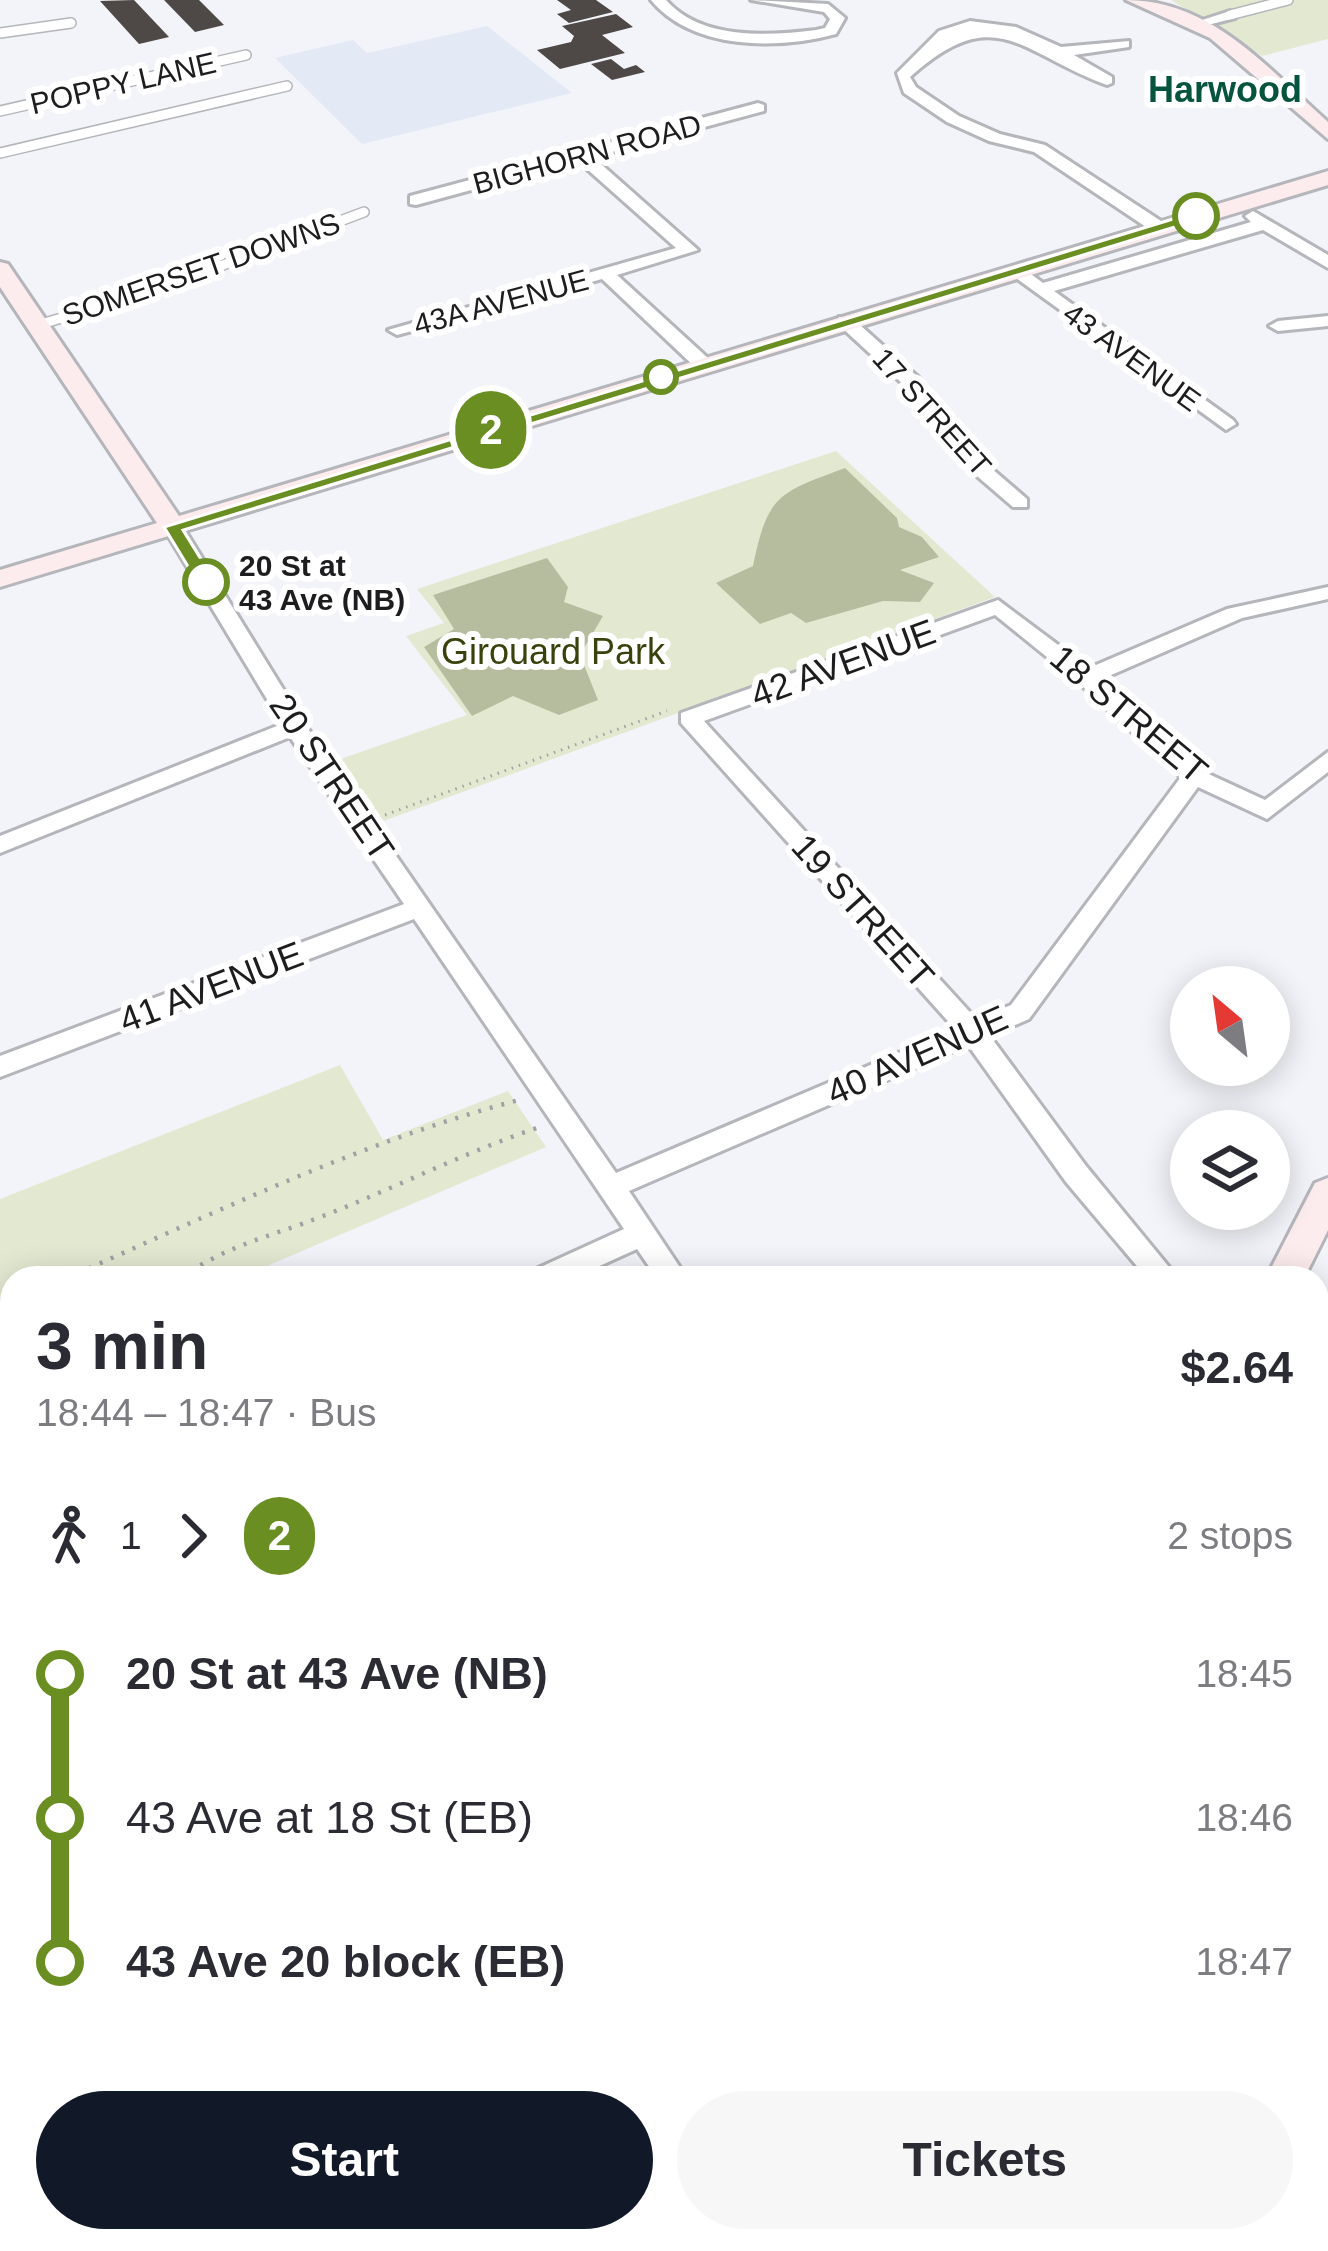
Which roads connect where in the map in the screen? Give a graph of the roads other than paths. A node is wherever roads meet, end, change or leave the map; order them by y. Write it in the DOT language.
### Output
graph roads {
  1 [pos="658,0"];
  2 [pos="758,0"];
  3 [pos="1136,0"];
  4 [pos="1288,0"];
  5 [pos="1230,15"];
  6 [pos="70,23"];
  7 [pos="1199,23"];
  8 [pos="0,33"];
  9 [pos="1124,44"];
  10 [pos="1053,53"];
  11 [pos="246,55"];
  12 [pos="1107,80"];
  13 [pos="287,86"];
  14 [pos="758,108"];
  15 [pos="0,111"];
  16 [pos="1328,133"];
  17 [pos="0,154"];
  18 [pos="583,157"];
  19 [pos="1328,178"];
  20 [pos="416,200"];
  21 [pos="1233,205"];
  22 [pos="364,212"];
  23 [pos="1267,223"];
  24 [pos="1158,226"];
  25 [pos="1328,263"];
  26 [pos="0,269"];
  27 [pos="1014,270"];
  28 [pos="606,274"];
  29 [pos="1040,289"];
  30 [pos="1328,320"];
  31 [pos="845,321"];
  32 [pos="38,325"];
  33 [pos="1278,326"];
  34 [pos="397,330"];
  35 [pos="703,364"];
  36 [pos="1226,424"];
  37 [pos="1020,503"];
  38 [pos="173,527"];
  39 [pos="0,579"];
  40 [pos="1328,592"];
  41 [pos="998,608"];
  42 [pos="1087,678"];
  43 [pos="689,718"];
  44 [pos="295,728"];
  45 [pos="1328,760"];
  46 [pos="1195,776"];
  47 [pos="0,845"];
  48 [pos="421,907"];
  49 [pos="974,1033"];
  50 [pos="0,1067"];
  51 [pos="613,1186"];
  52 [pos="1328,1193"];
  53 [pos="644,1234"];
  54 [pos="571,1266"];
  55 [pos="665,1266"];
  56 [pos="1154,1266"];
  57 [pos="1292,1266"];
  1 -- 2 [label="street"];
  3 -- 7 [label="street"];
  4 -- 5 [label="lane"];
  5 -- 7 [label="street"];
  6 -- 8 [label="lane"];
  7 -- 16 [label="street"];
  9 -- 10 [label="street"];
  10 -- 12 [label="street"];
  10 -- 24 [label="street"];
  11 -- 15 [label="lane, POPPY LANE"];
  13 -- 17 [label="lane"];
  14 -- 18 [label="street, BIGHORN ROAD"];
  18 -- 20 [label="street, BIGHORN ROAD"];
  18 -- 28 [label="street"];
  19 -- 21 [label="street, 43 AVENUE"];
  21 -- 23 [label="street"];
  21 -- 24 [label="street, 43 AVENUE"];
  22 -- 32 [label="lane, SOMERSET DOWNS"];
  23 -- 25 [label="street"];
  23 -- 29 [label="street, 43 AVENUE"];
  24 -- 27 [label="street, 43 AVENUE"];
  26 -- 32 [label="street, 20 STREET"];
  27 -- 29 [label="street, 43 AVENUE"];
  27 -- 31 [label="street, 43 AVENUE"];
  28 -- 34 [label="street, 43A AVENUE"];
  28 -- 35 [label="street"];
  29 -- 36 [label="street, 43 AVENUE"];
  30 -- 33 [label="street"];
  31 -- 35 [label="street, 43 AVENUE"];
  31 -- 37 [label="street, 17 STREET"];
  32 -- 38 [label="street, 20 STREET"];
  35 -- 38 [label="street, 43 AVENUE"];
  38 -- 39 [label="street, 43 AVENUE"];
  38 -- 44 [label="street, 20 STREET"];
  40 -- 42 [label="street"];
  41 -- 42 [label="street, 18 STREET"];
  41 -- 43 [label="street, 42 AVENUE"];
  42 -- 46 [label="street, 18 STREET"];
  43 -- 49 [label="street, 19 STREET"];
  44 -- 47 [label="street"];
  44 -- 48 [label="street, 20 STREET"];
  45 -- 46 [label="street, 18 STREET"];
  46 -- 49 [label="street, 40 AVENUE"];
  48 -- 50 [label="street, 41 AVENUE"];
  48 -- 51 [label="street, 20 STREET"];
  49 -- 51 [label="street, 40 AVENUE"];
  49 -- 56 [label="street, 19 STREET"];
  51 -- 53 [label="street, 20 STREET"];
  52 -- 57 [label="street"];
  53 -- 54 [label="street"];
  53 -- 55 [label="street, 20 STREET"];
}
